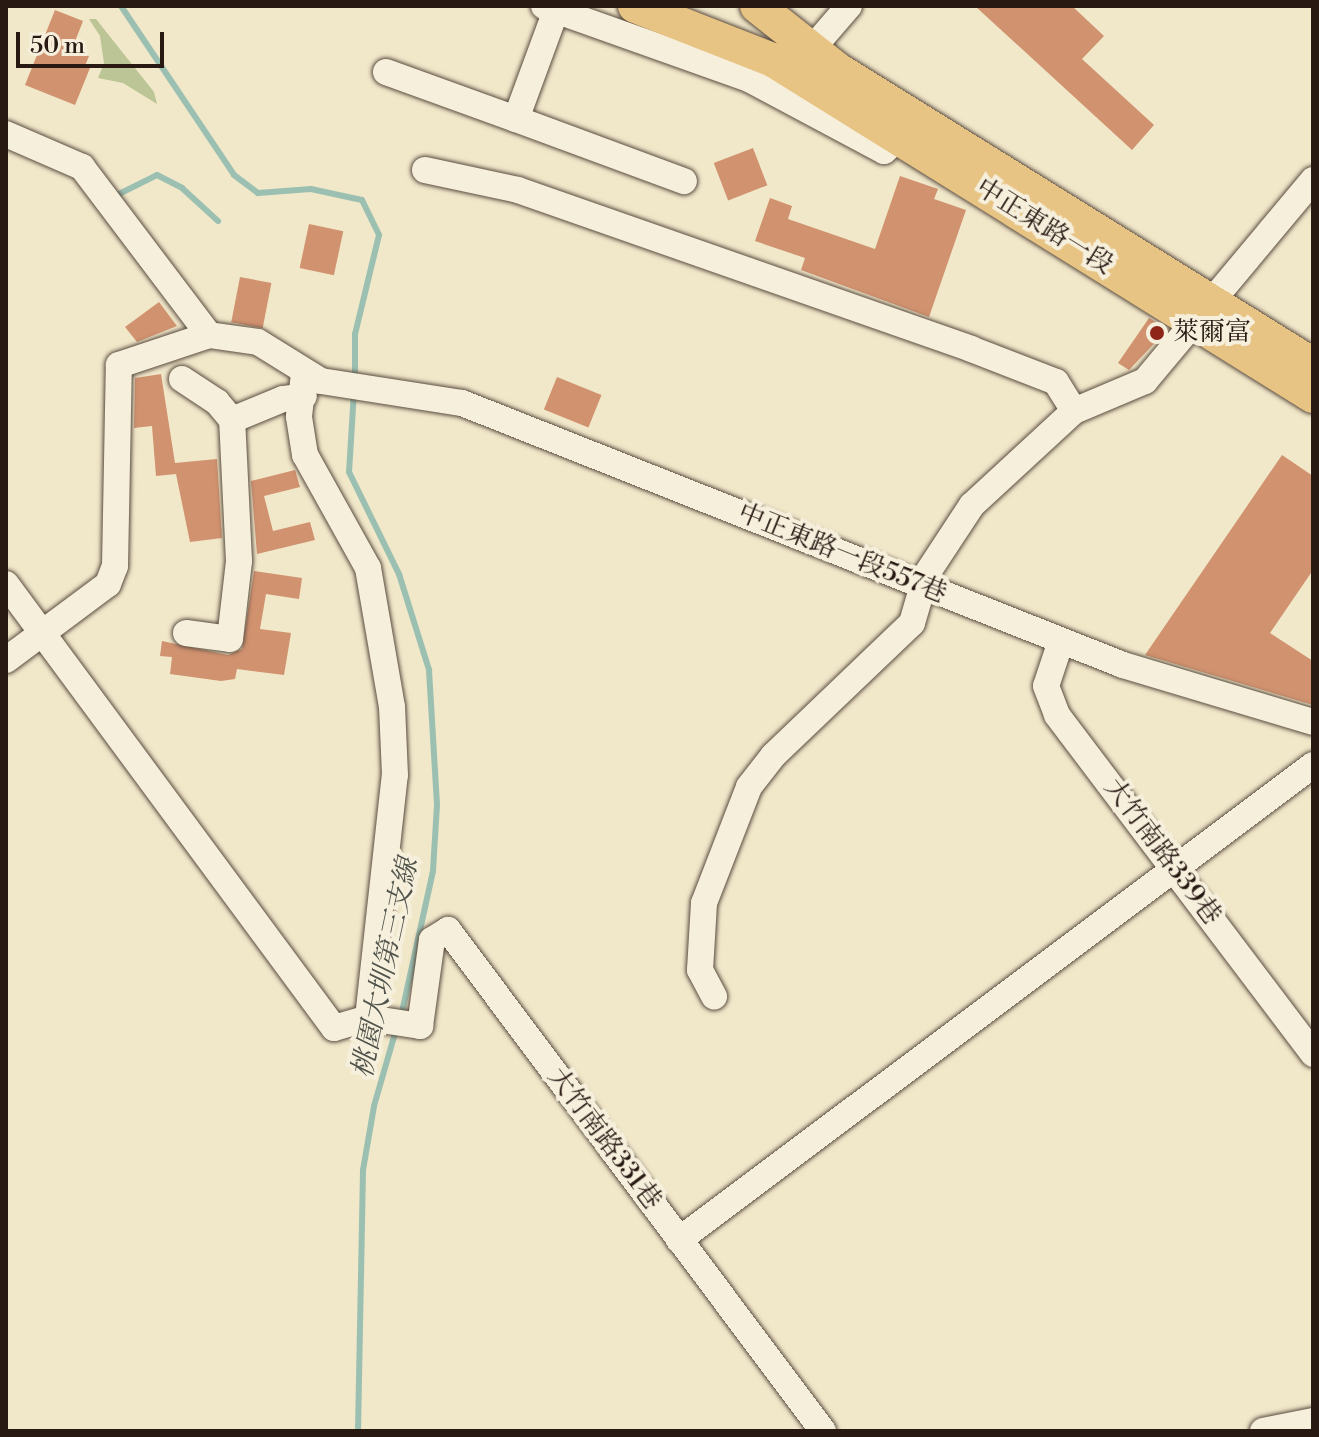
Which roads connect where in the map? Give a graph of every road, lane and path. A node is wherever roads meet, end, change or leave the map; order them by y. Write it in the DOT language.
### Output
graph roads {
  1 [pos="635,6"];
  2 [pos="696,6"];
  3 [pos="849,6"];
  4 [pos="550,8"];
  5 [pos="759,26"];
  6 [pos="811,50"];
  7 [pos="386,72"];
  8 [pos="516,119"];
  9 [pos="907,128"];
  10 [pos="6,134"];
  11 [pos="425,170"];
  12 [pos="1313,180"];
  13 [pos="684,181"];
  14 [pos="1202,312"];
  15 [pos="209,335"];
  16 [pos="1313,365"];
  17 [pos="182,379"];
  18 [pos="309,384"];
  19 [pos="1313,396"];
  20 [pos="1074,411"];
  21 [pos="232,420"];
  22 [pos="6,584"];
  23 [pos="923,586"];
  24 [pos="186,633"];
  25 [pos="42,634"];
  26 [pos="1061,641"];
  27 [pos="6,660"];
  28 [pos="1313,722"];
  29 [pos="1313,765"];
  30 [pos="1174,867"];
  31 [pos="714,996"];
  32 [pos="368,1018"];
  33 [pos="1313,1054"];
  34 [pos="679,1240"];
  35 [pos="1313,1421"];
  36 [pos="823,1431"];
  37 [pos="1263,1431"];
  1 -- 5 [label="main road, 中正東路一段"];
  2 -- 5 [label="main road, 中正東路一段"];
  3 -- 6 [label="street"];
  4 -- 8 [label="street"];
  4 -- 9 [label="street"];
  5 -- 6 [label="main road, 中正東路一段"];
  5 -- 9 [label="main road, 中正東路一段"];
  6 -- 9 [label="main road, 中正東路一段"];
  7 -- 8 [label="street"];
  8 -- 13 [label="street"];
  9 -- 14 [label="main road, 中正東路一段"];
  10 -- 15 [label="street"];
  11 -- 20 [label="street"];
  12 -- 14 [label="street"];
  14 -- 16 [label="main road, 中正東路一段"];
  14 -- 19 [label="main road, 中正東路一段"];
  14 -- 20 [label="street"];
  15 -- 18 [label="street"];
  15 -- 25 [label="street"];
  17 -- 21 [label="street"];
  18 -- 21 [label="street"];
  18 -- 23 [label="street, 中正東路一段557巷"];
  18 -- 32 [label="street"];
  20 -- 23 [label="street"];
  21 -- 24 [label="street"];
  22 -- 25 [label="street"];
  23 -- 26 [label="street, 中正東路一段557巷"];
  23 -- 31 [label="street"];
  25 -- 27 [label="street"];
  25 -- 32 [label="street"];
  26 -- 28 [label="street, 中正東路一段557巷"];
  26 -- 30 [label="street, 大竹南路339巷"];
  29 -- 30 [label="street"];
  30 -- 33 [label="street, 大竹南路339巷"];
  30 -- 34 [label="street"];
  32 -- 34 [label="street, 大竹南路331巷"];
  34 -- 36 [label="street, 大竹南路331巷"];
  35 -- 37 [label="street"];
}
